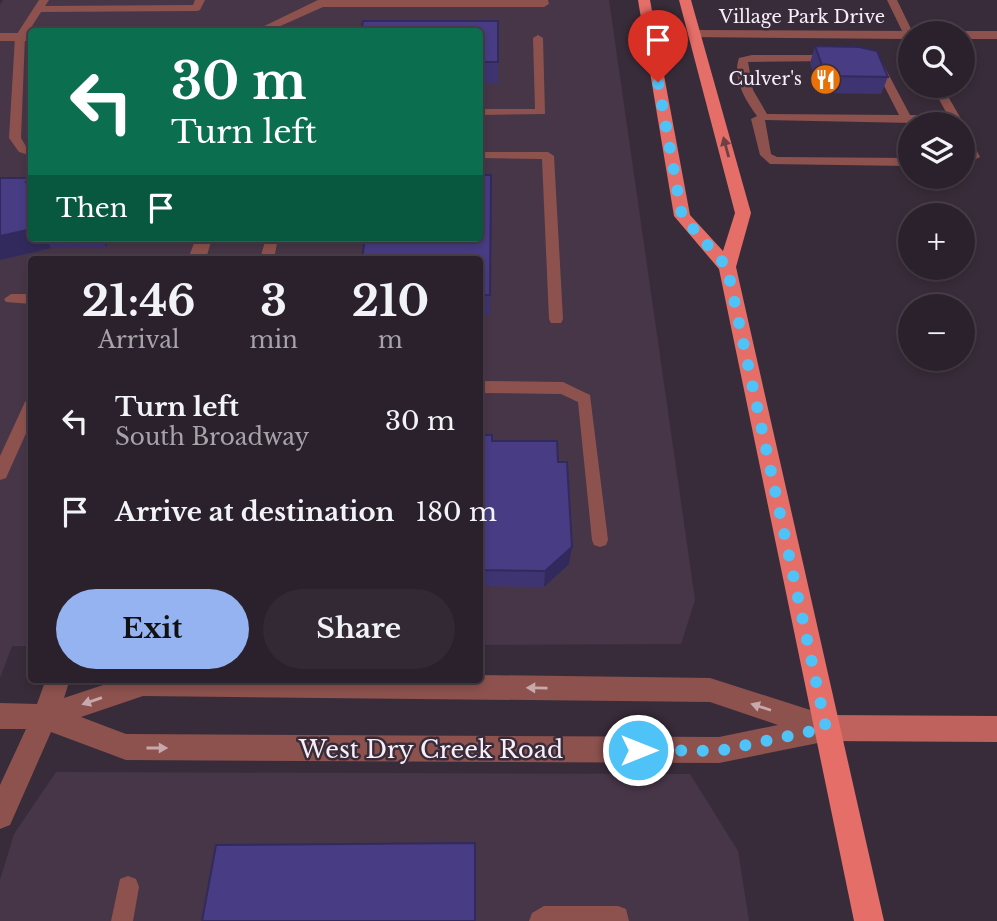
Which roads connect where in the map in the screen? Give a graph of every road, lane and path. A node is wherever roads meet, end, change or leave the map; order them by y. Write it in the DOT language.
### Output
graph roads {
  1 [pos="201,0"];
  2 [pos="543,0"];
  3 [pos="644,0"];
  4 [pos="685,0"];
  5 [pos="892,0"];
  6 [pos="323,2"];
  7 [pos="41,5"];
  8 [pos="902,21"];
  9 [pos="30,28"];
  10 [pos="266,28"];
  11 [pos="694,34"];
  12 [pos="975,35"];
  13 [pos="997,35"];
  14 [pos="898,36"];
  15 [pos="0,37"];
  16 [pos="26,37"];
  17 [pos="538,38"];
  18 [pos="841,58"];
  19 [pos="863,59"];
  20 [pos="483,112"];
  21 [pos="902,112"];
  22 [pos="764,117"];
  23 [pos="898,118"];
  24 [pos="16,122"];
  25 [pos="28,122"];
  26 [pos="28,152"];
  27 [pos="483,155"];
  28 [pos="898,162"];
  29 [pos="727,267"];
  30 [pos="11,299"];
  31 [pos="28,299"];
  32 [pos="556,319"];
  33 [pos="483,387"];
  34 [pos="28,411"];
  35 [pos="0,473"];
  36 [pos="600,540"];
  37 [pos="57,683"];
  38 [pos="0,716"];
  39 [pos="45,717"];
  40 [pos="826,728"];
  41 [pos="997,729"];
  42 [pos="0,815"];
  43 [pos="128,887"];
  44 [pos="122,921"];
  45 [pos="540,921"];
  46 [pos="618,921"];
  47 [pos="869,921"];
  1 -- 7 [label="lane"];
  2 -- 6 [label="lane"];
  3 -- 29 [label="main road"];
  4 -- 11 [label="main road"];
  5 -- 8 [label="lane"];
  6 -- 10 [label="lane"];
  7 -- 9 [label="lane"];
  11 -- 14 [label="street, Village Park Drive"];
  29 -- 11 [label="main road, one-way"];
  12 -- 13 [label="street"];
  15 -- 16 [label="street"];
  16 -- 24 [label="lane"];
  17 -- 20 [label="lane"];
  18 -- 22 [label="lane"];
  19 -- 21 [label="lane"];
  22 -- 23 [label="lane"];
  22 -- 28 [label="lane"];
  24 -- 25 [label="lane"];
  24 -- 26 [label="lane"];
  27 -- 32 [label="lane"];
  29 -- 40 [label="main road"];
  30 -- 31 [label="lane"];
  33 -- 36 [label="lane"];
  34 -- 35 [label="lane"];
  37 -- 39 [label="street"];
  38 -- 39 [label="street, West Dry Creek Road"];
  39 -- 40 [label="street, West Dry Creek Road, one-way"];
  40 -- 39 [label="street, West Dry Creek Road, one-way"];
  39 -- 42 [label="street"];
  40 -- 41 [label="street"];
  40 -- 47 [label="main road"];
  43 -- 44 [label="lane"];
  45 -- 46 [label="lane"];
}
